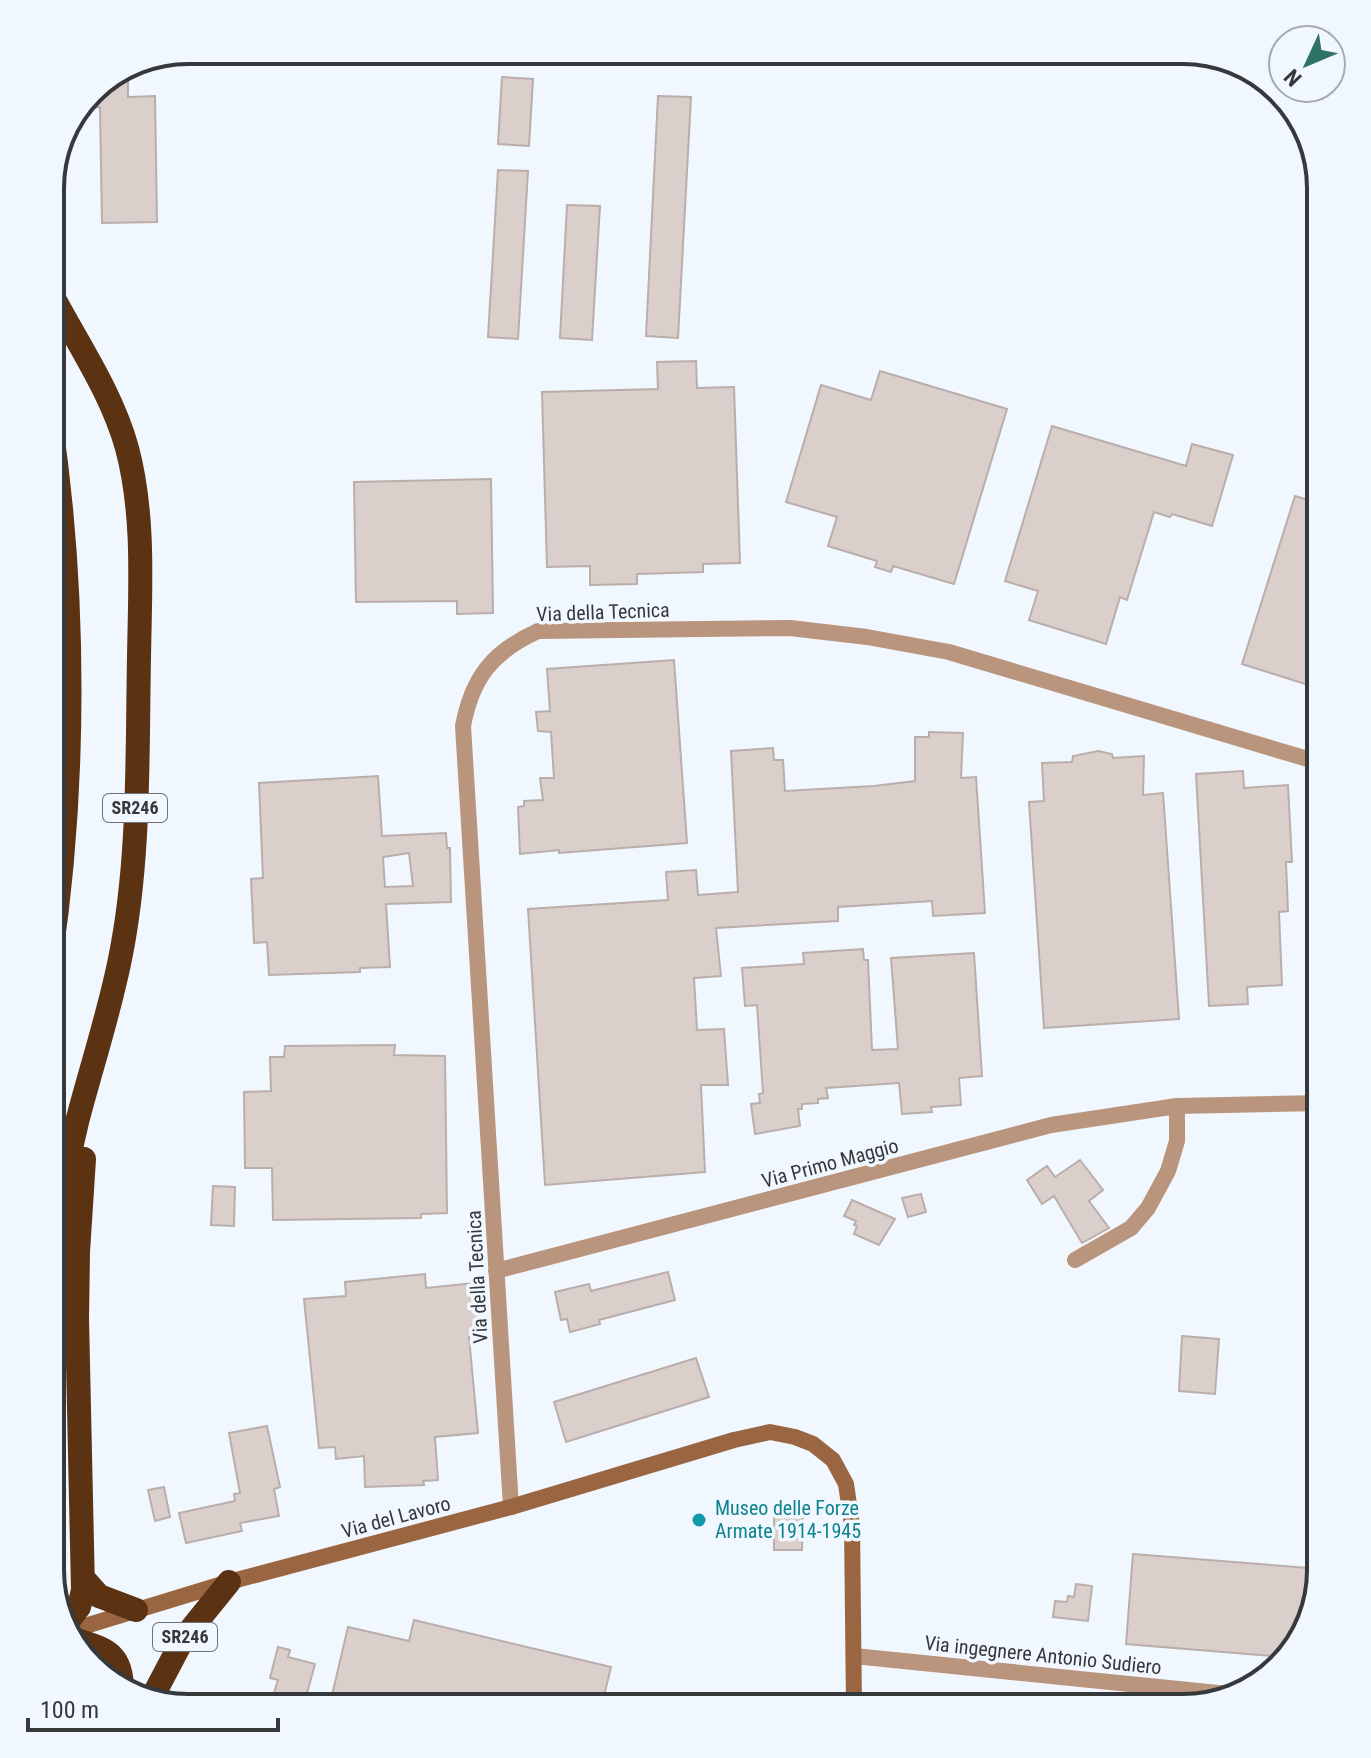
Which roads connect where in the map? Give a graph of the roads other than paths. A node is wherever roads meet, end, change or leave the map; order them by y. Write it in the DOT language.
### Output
graph roads {
  1 [pos="64,317"];
  2 [pos="64,552"];
  3 [pos="1307,759"];
  4 [pos="64,820"];
  5 [pos="94,1065"];
  6 [pos="1307,1103"];
  7 [pos="1177,1106"];
  8 [pos="64,1192"];
  9 [pos="1075,1260"];
  10 [pos="496,1271"];
  11 [pos="511,1507"];
  12 [pos="83,1578"];
  13 [pos="229,1582"];
  14 [pos="136,1610"];
  15 [pos="73,1615"];
  16 [pos="79,1628"];
  17 [pos="88,1643"];
  18 [pos="854,1656"];
  19 [pos="121,1674"];
  20 [pos="156,1690"];
  21 [pos="1206,1692"];
  22 [pos="854,1694"];
  1 -- 5 [label="highway, SR246"];
  2 -- 4 [label="highway"];
  3 -- 10 [label="street, Via della Tecnica"];
  5 -- 8 [label="highway, SR246"];
  5 -- 12 [label="highway"];
  6 -- 7 [label="street, Via Primo Maggio"];
  7 -- 9 [label="street"];
  7 -- 10 [label="street, Via Primo Maggio"];
  10 -- 11 [label="street, Via della Tecnica"];
  11 -- 13 [label="street, Via del Lavoro"];
  11 -- 18 [label="street, Via del Lavoro"];
  12 -- 14 [label="highway, SR246"];
  12 -- 15 [label="highway"];
  13 -- 14 [label="street, Via del Lavoro"];
  13 -- 20 [label="highway, SR246"];
  14 -- 16 [label="street, Via del Lavoro"];
  17 -- 19 [label="highway"];
  18 -- 21 [label="street, Via ingegnere Antonio Sudiero"];
  18 -- 22 [label="street, Via del Lavoro"];
}
